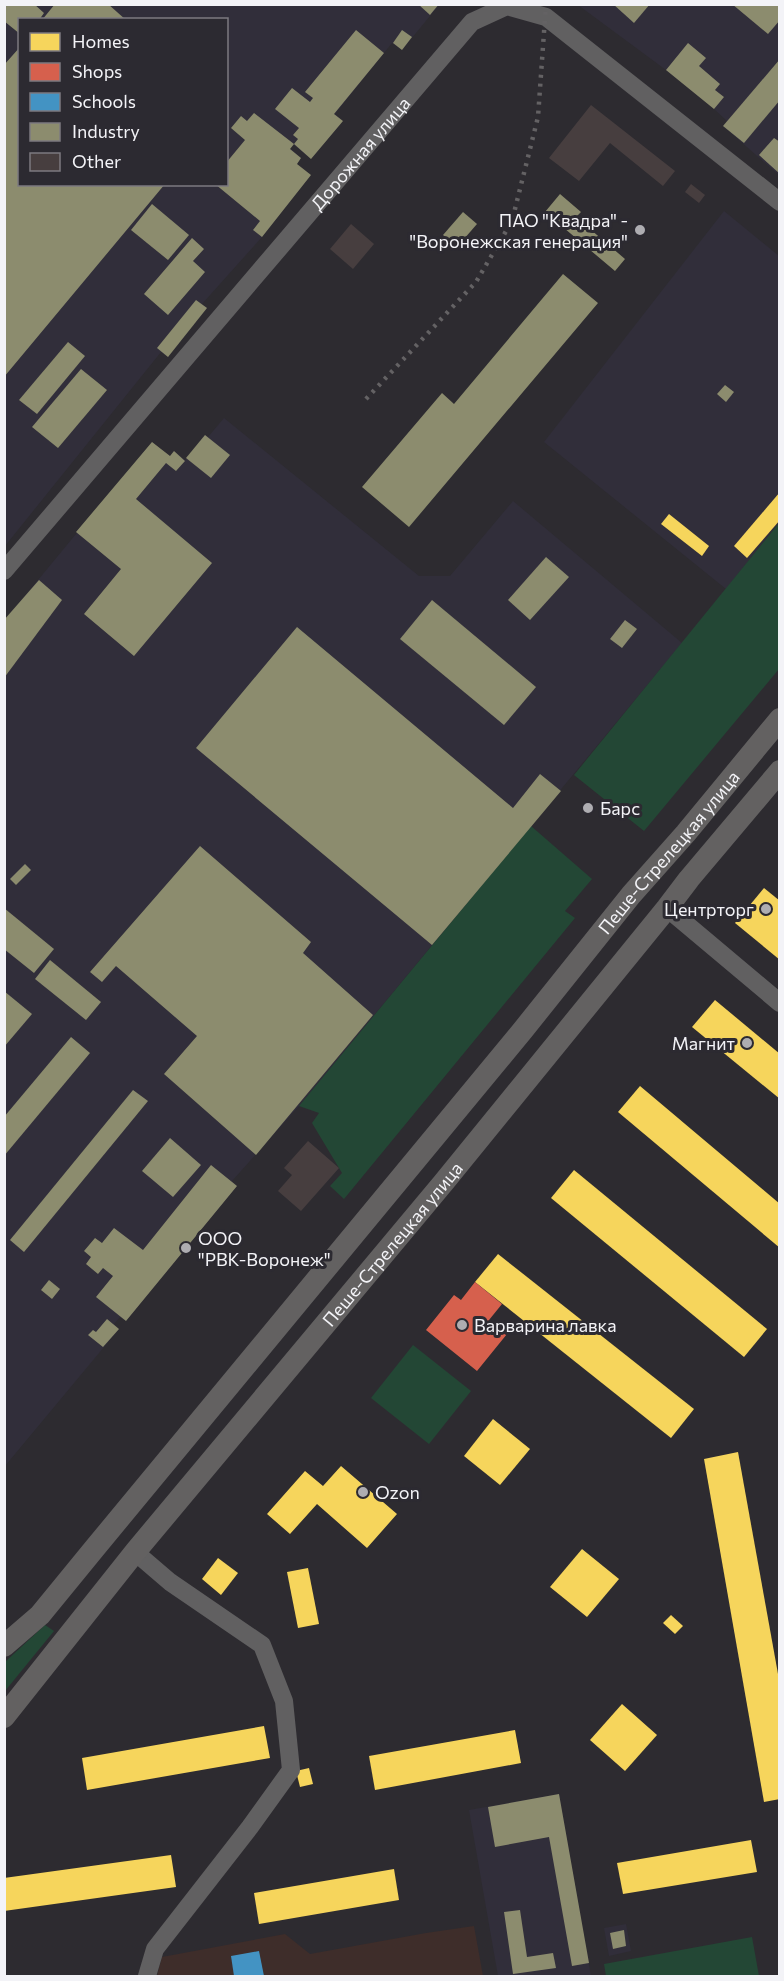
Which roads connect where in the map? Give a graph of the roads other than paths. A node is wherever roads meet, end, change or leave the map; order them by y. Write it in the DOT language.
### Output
graph roads {
  1 [pos="780,202"];
  2 [pos="4,571"];
  3 [pos="780,719"];
  4 [pos="780,771"];
  5 [pos="667,908"];
  6 [pos="780,1003"];
  7 [pos="135,1552"];
  8 [pos="4,1646"];
  9 [pos="4,1717"];
  10 [pos="147,1977"];
  1 -- 2 [label="street, Дорожная улица"];
  3 -- 8 [label="main road, Пеше-Стрелецкая улица"];
  4 -- 5 [label="main road, Пеше-Стрелецкая улица"];
  5 -- 6 [label="street"];
  5 -- 7 [label="main road, Пеше-Стрелецкая улица"];
  7 -- 9 [label="main road, Пеше-Стрелецкая улица"];
  7 -- 10 [label="street"];
}
